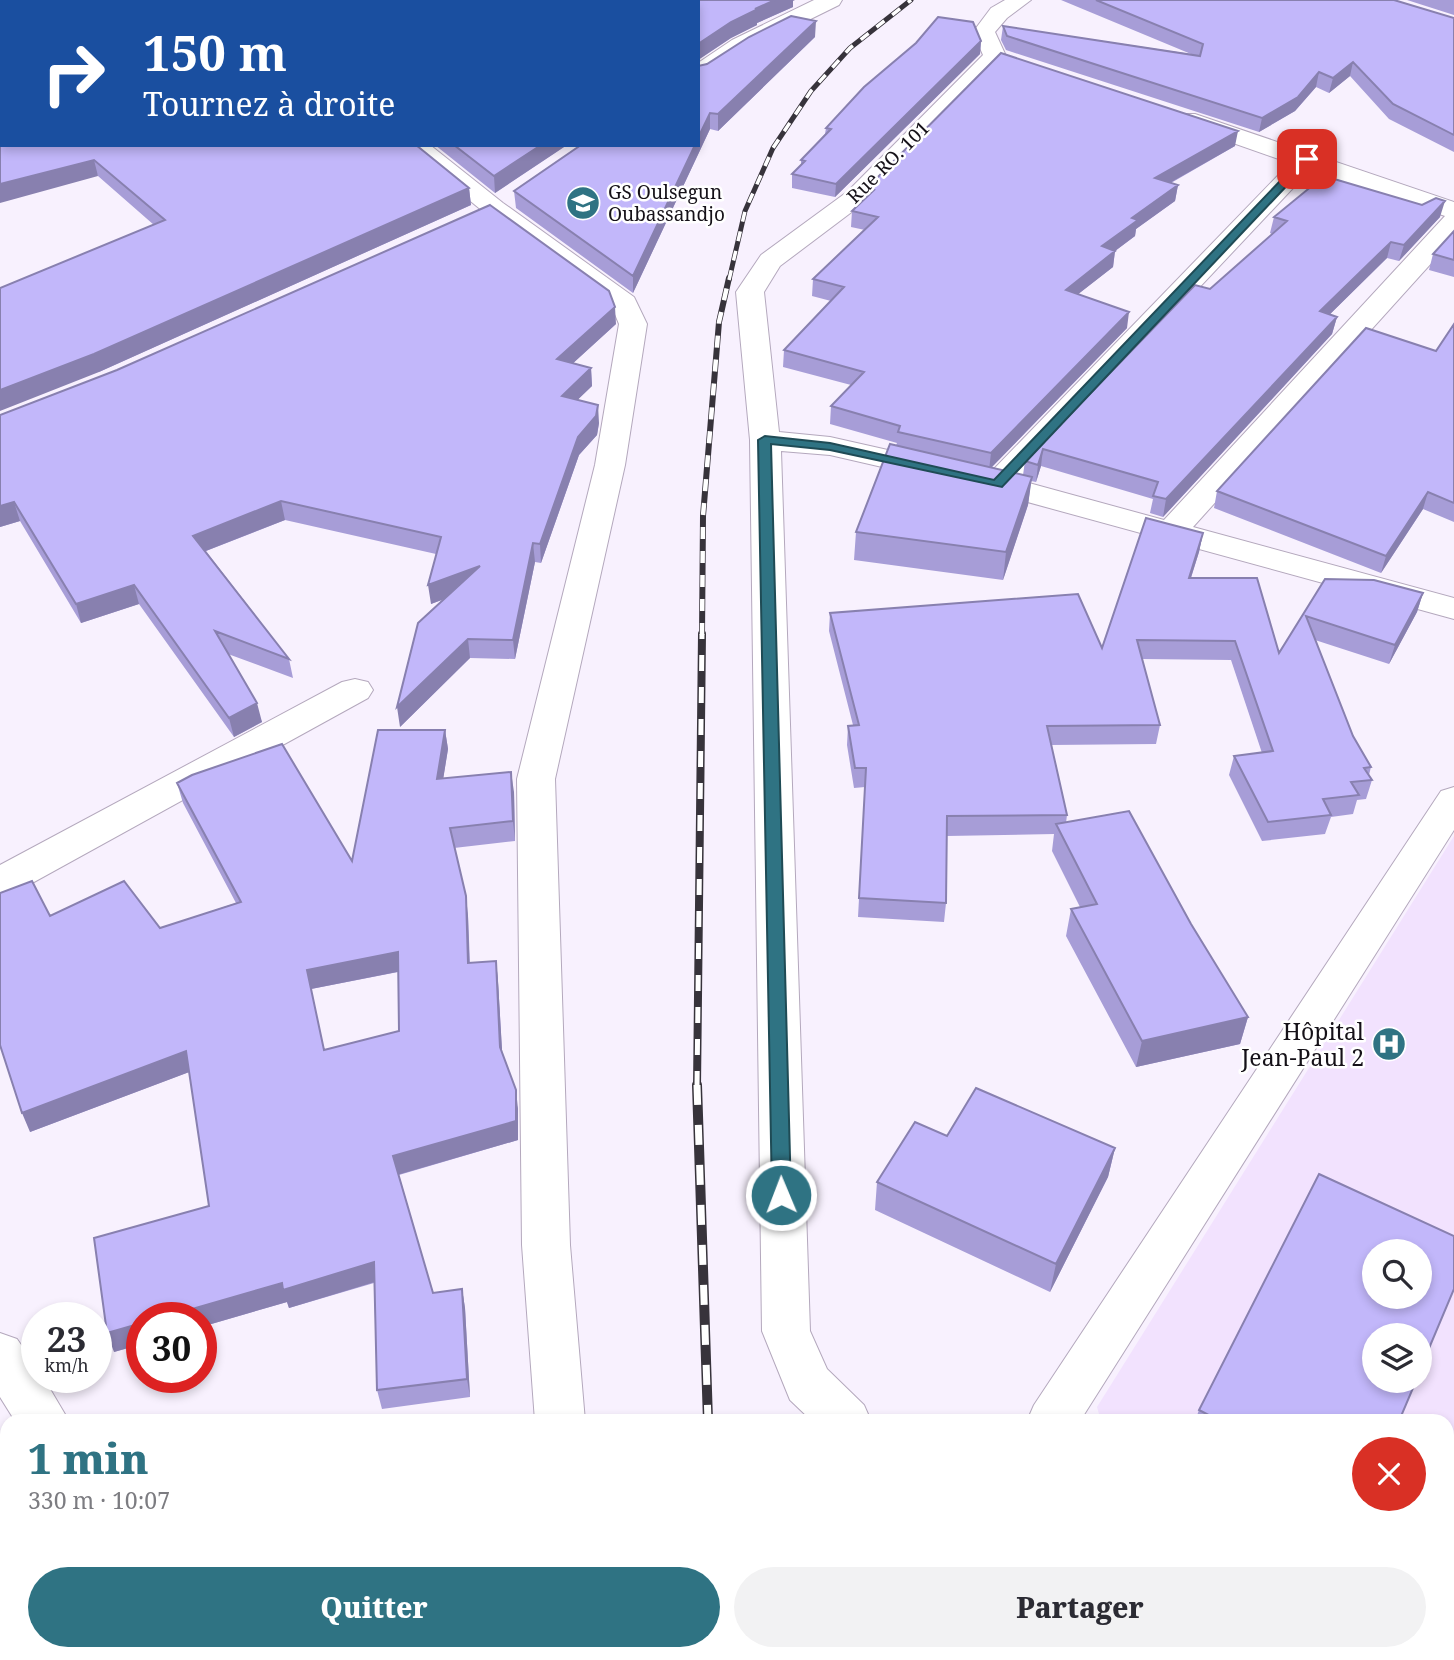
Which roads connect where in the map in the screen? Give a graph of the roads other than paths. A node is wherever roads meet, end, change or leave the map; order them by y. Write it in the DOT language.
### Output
graph roads {
  1 [pos="831,0"];
  2 [pos="1020,0"];
  3 [pos="995,56"];
  4 [pos="1021,65"];
  5 [pos="700,72"];
  6 [pos="1164,112"];
  7 [pos="417,147"];
  8 [pos="1307,159"];
  9 [pos="1454,211"];
  10 [pos="1454,222"];
  11 [pos="765,440"];
  12 [pos="997,484"];
  13 [pos="1171,532"];
  14 [pos="1454,608"];
  15 [pos="355,690"];
  16 [pos="1454,800"];
  17 [pos="0,883"];
  18 [pos="0,1355"];
  19 [pos="39,1414"];
  20 [pos="559,1414"];
  21 [pos="839,1414"];
  22 [pos="1057,1414"];
  1 -- 5 [label="street"];
  2 -- 3 [label="street"];
  3 -- 4 [label="street"];
  3 -- 11 [label="street, Rue RO. 101"];
  6 -- 8 [label="street"];
  7 -- 20 [label="street"];
  8 -- 9 [label="street"];
  8 -- 12 [label="street"];
  10 -- 13 [label="street"];
  11 -- 12 [label="street"];
  11 -- 21 [label="street, Rue RO. 101"];
  12 -- 13 [label="street"];
  13 -- 14 [label="street"];
  15 -- 17 [label="street"];
  16 -- 22 [label="street"];
  18 -- 19 [label="street"];
}
